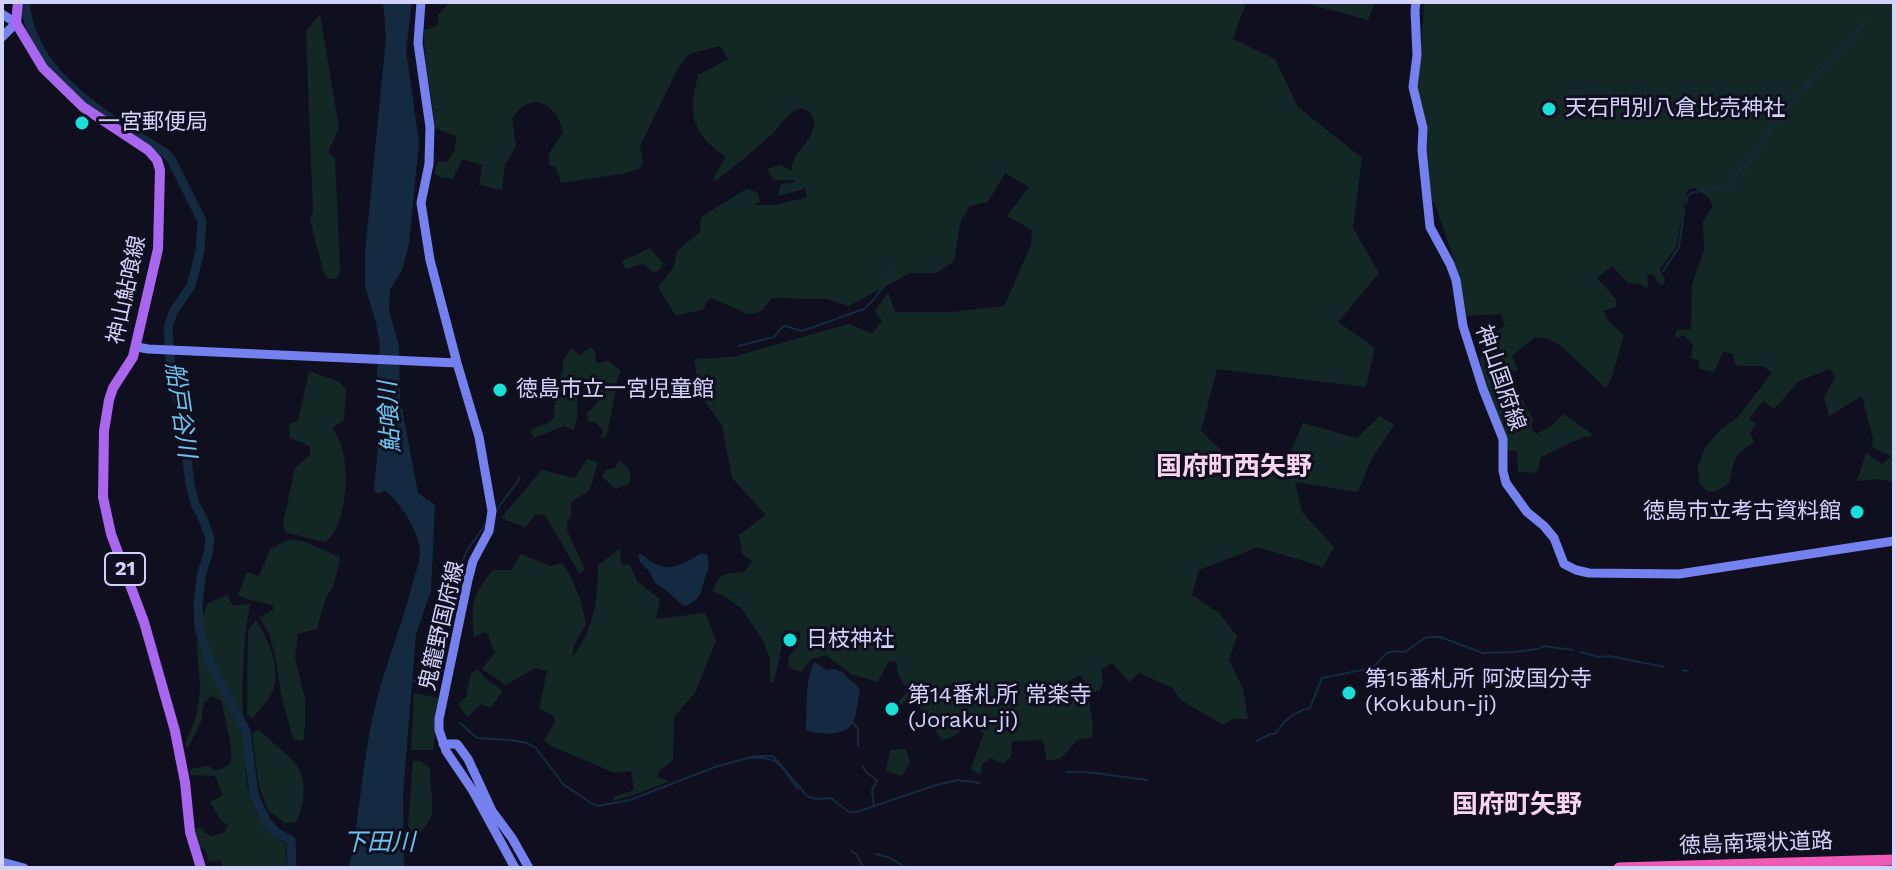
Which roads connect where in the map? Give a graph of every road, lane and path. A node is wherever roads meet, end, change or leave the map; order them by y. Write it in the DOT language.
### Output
graph roads {
  1 [pos="18,2"];
  2 [pos="421,2"];
  3 [pos="1416,2"];
  4 [pos="2,14"];
  5 [pos="16,23"];
  6 [pos="2,37"];
  7 [pos="137,347"];
  8 [pos="457,363"];
  9 [pos="1894,541"];
  10 [pos="443,744"];
  11 [pos="1894,860"];
  12 [pos="2,862"];
  13 [pos="24,868"];
  14 [pos="201,868"];
  15 [pos="515,868"];
  16 [pos="529,868"];
  17 [pos="1619,868"];
  1 -- 5 [label="main road"];
  2 -- 8 [label="main road, 鬼籠野国府線"];
  3 -- 9 [label="main road, 神山国府線"];
  4 -- 5 [label="main road"];
  5 -- 6 [label="main road"];
  5 -- 7 [label="main road, 神山鮎喰線 / 21"];
  7 -- 8 [label="main road"];
  7 -- 14 [label="main road, 神山鮎喰線 / 21"];
  8 -- 10 [label="main road, 鬼籠野国府線"];
  10 -- 15 [label="main road"];
  10 -- 16 [label="main road"];
  11 -- 17 [label="highway, 徳島南環状道路"];
  12 -- 13 [label="main road"];
}
